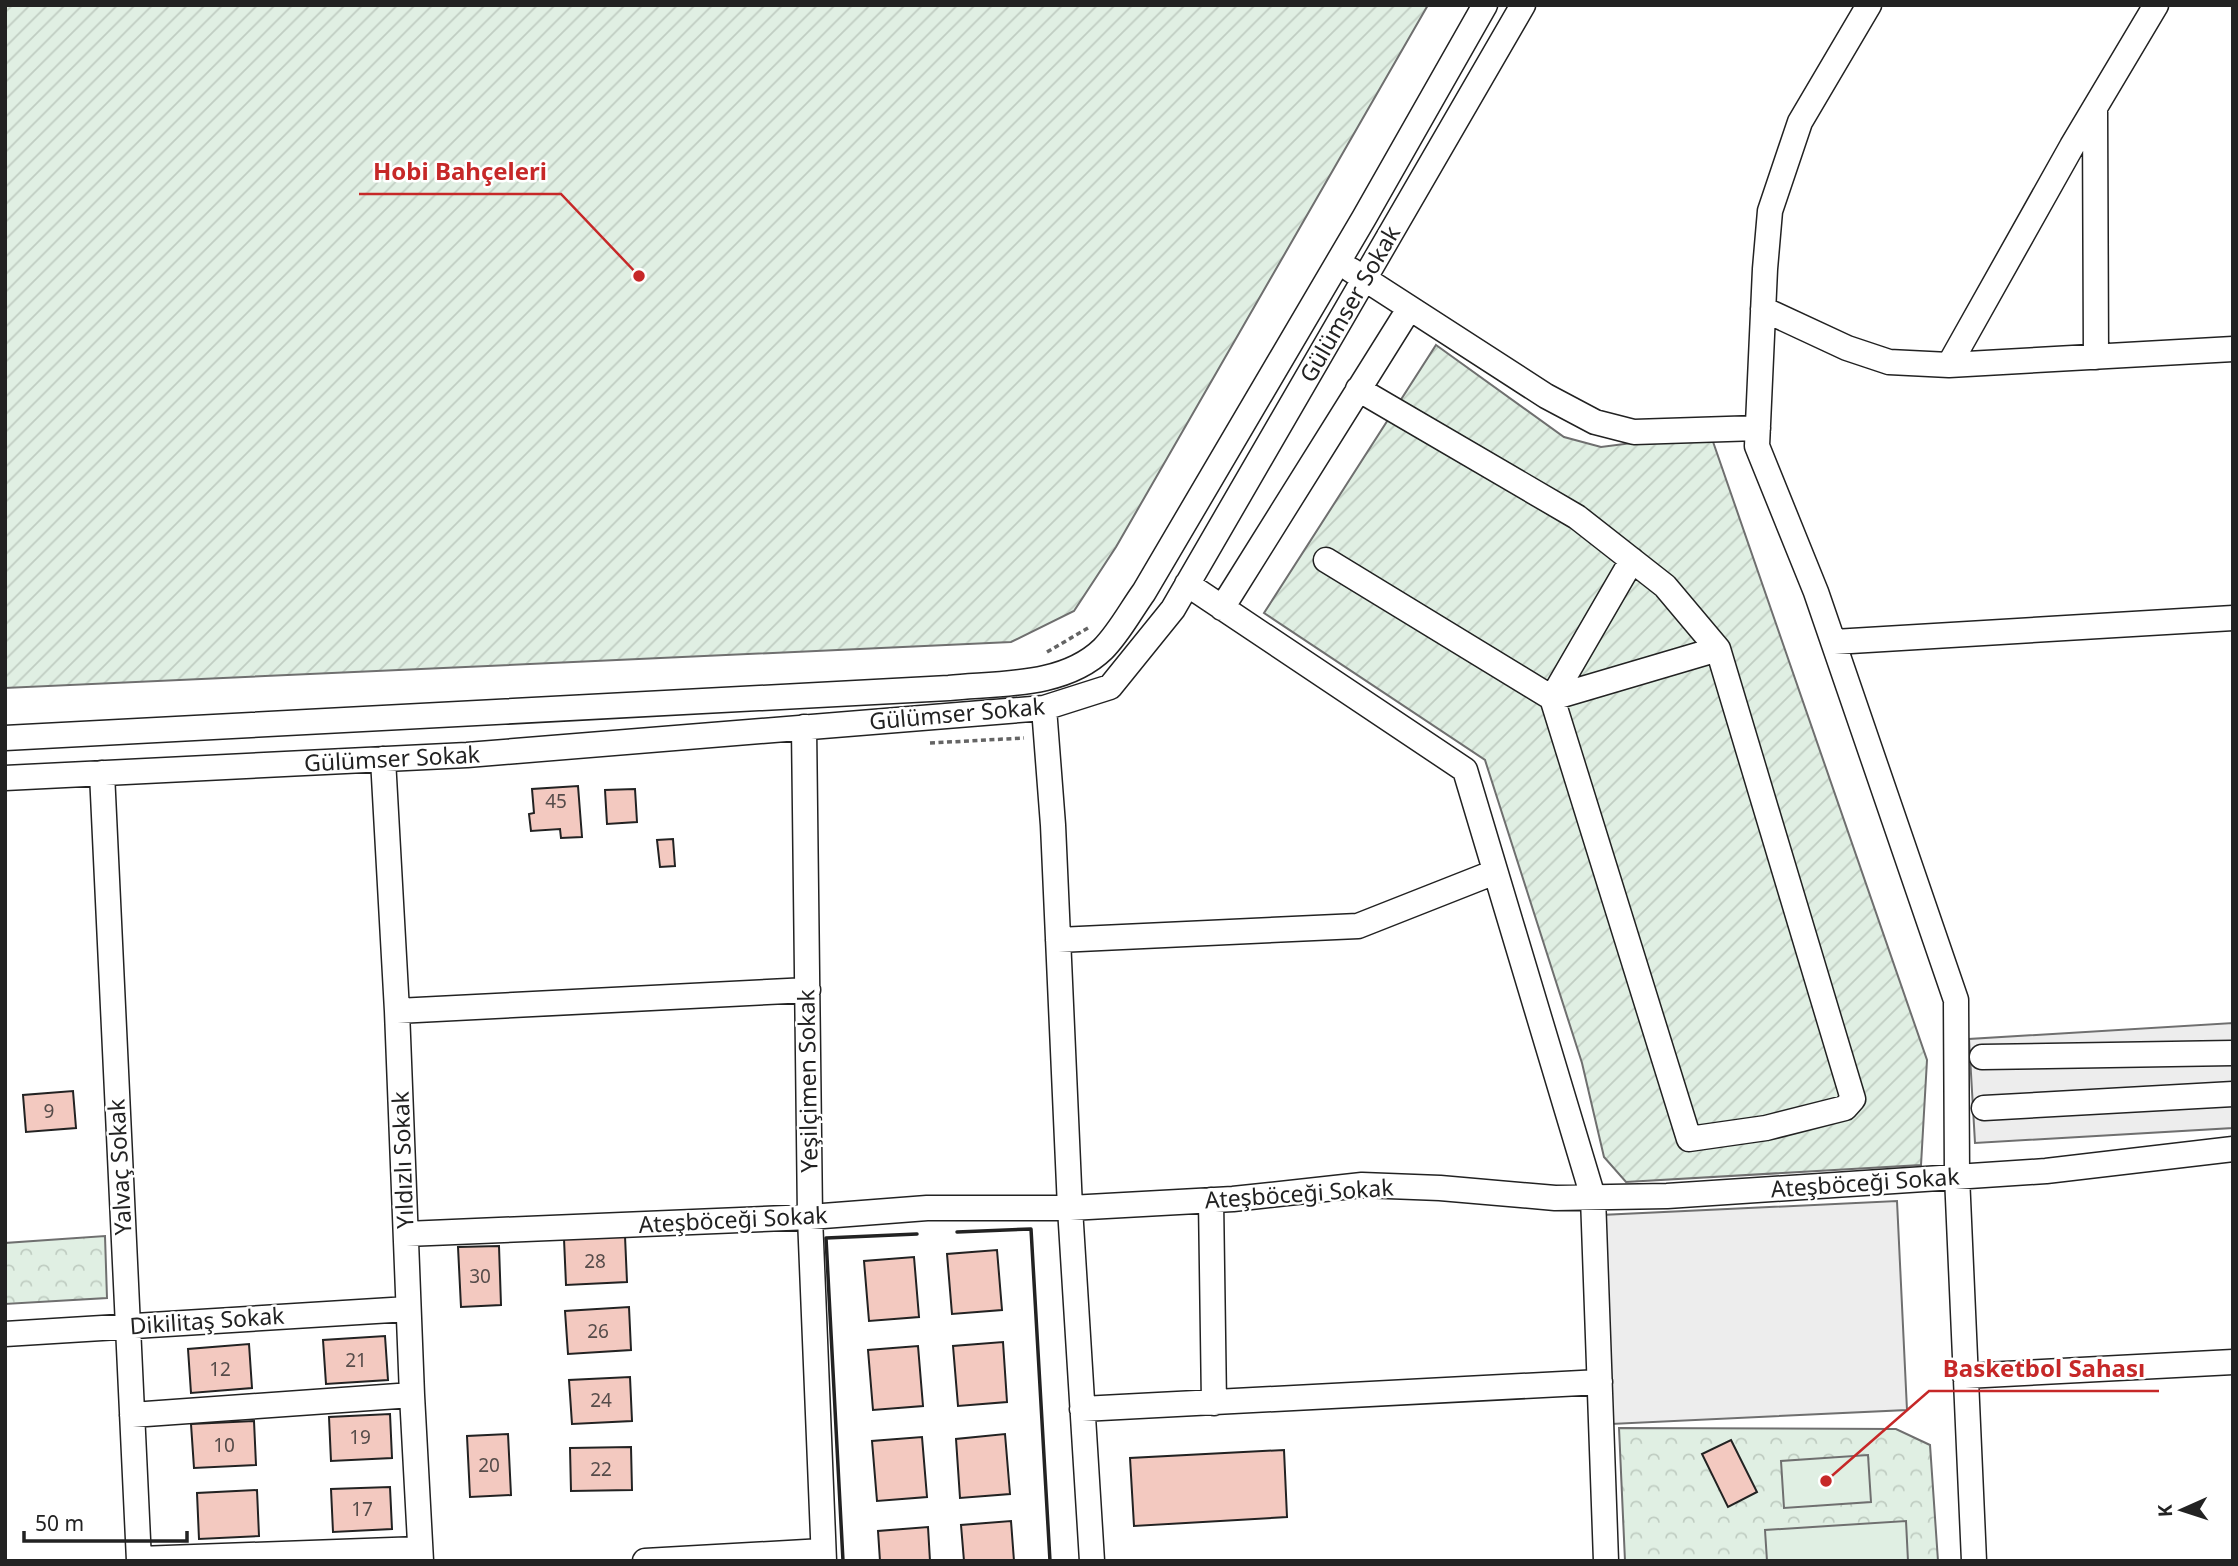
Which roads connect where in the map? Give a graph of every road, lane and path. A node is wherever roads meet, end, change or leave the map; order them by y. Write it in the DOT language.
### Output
graph roads {
  1 [pos="1485,5"];
  2 [pos="1523,5"];
  3 [pos="1869,5"];
  4 [pos="2156,5"];
  5 [pos="2095,107"];
  6 [pos="1339,262"];
  7 [pos="1365,280"];
  8 [pos="1409,309"];
  9 [pos="1763,309"];
  10 [pos="2233,349"];
  11 [pos="2096,357"];
  12 [pos="1949,365"];
  13 [pos="1358,389"];
  14 [pos="1758,428"];
  15 [pos="1632,560"];
  16 [pos="1326,561"];
  17 [pos="1187,584"];
  18 [pos="1222,608"];
  19 [pos="2233,618"];
  20 [pos="1091,625"];
  21 [pos="1833,642"];
  22 [pos="1718,649"];
  23 [pos="1042,654"];
  24 [pos="1552,698"];
  25 [pos="1045,720"];
  26 [pos="804,727"];
  27 [pos="5,738"];
  28 [pos="929,743"];
  29 [pos="383,760"];
  30 [pos="102,773"];
  31 [pos="5,778"];
  32 [pos="1495,872"];
  33 [pos="1058,940"];
  34 [pos="808,990"];
  35 [pos="397,1011"];
  36 [pos="2233,1053"];
  37 [pos="1982,1057"];
  38 [pos="2233,1094"];
  39 [pos="1984,1108"];
  40 [pos="2233,1149"];
  41 [pos="1957,1176"];
  42 [pos="1593,1197"];
  43 [pos="1212,1200"];
  44 [pos="1070,1208"];
  45 [pos="810,1217"];
  46 [pos="406,1234"];
  47 [pos="408,1308"];
  48 [pos="128,1326"];
  49 [pos="5,1334"];
  50 [pos="2233,1362"];
  51 [pos="1965,1376"];
  52 [pos="1600,1382"];
  53 [pos="412,1395"];
  54 [pos="1214,1403"];
  55 [pos="1082,1409"];
  56 [pos="132,1415"];
  57 [pos="420,1555"];
  58 [pos="824,1556"];
  59 [pos="139,1560"];
  60 [pos="645,1561"];
  61 [pos="1092,1561"];
  62 [pos="1606,1561"];
  63 [pos="1973,1561"];
  1 -- 6 [label="street"];
  2 -- 7 [label="street, Gülümser Sokak"];
  3 -- 9 [label="street"];
  4 -- 5 [label="street"];
  5 -- 11 [label="street"];
  5 -- 12 [label="street"];
  6 -- 7 [label="street"];
  6 -- 27 [label="street"];
  7 -- 8 [label="street"];
  7 -- 17 [label="street, Gülümser Sokak"];
  8 -- 13 [label="street"];
  8 -- 14 [label="street"];
  9 -- 12 [label="street"];
  9 -- 14 [label="street"];
  10 -- 11 [label="street"];
  11 -- 12 [label="street"];
  13 -- 15 [label="street"];
  13 -- 18 [label="street"];
  14 -- 21 [label="street"];
  15 -- 22 [label="street"];
  15 -- 24 [label="street"];
  16 -- 24 [label="street"];
  17 -- 18 [label="street"];
  17 -- 25 [label="street, Gülümser Sokak"];
  18 -- 32 [label="street"];
  19 -- 21 [label="street"];
  20 -- 23 [label="path"];
  21 -- 41 [label="street"];
  22 -- 24 [label="street"];
  22 -- 24 [label="street"];
  25 -- 26 [label="street, Gülümser Sokak"];
  25 -- 28 [label="path"];
  25 -- 33 [label="street"];
  26 -- 29 [label="street, Gülümser Sokak"];
  26 -- 34 [label="street, Yeşilçimen Sokak"];
  29 -- 30 [label="street, Gülümser Sokak"];
  29 -- 35 [label="street, Yıldızlı Sokak"];
  30 -- 31 [label="street, Gülümser Sokak"];
  30 -- 48 [label="street, Yalvaç Sokak"];
  32 -- 33 [label="street"];
  32 -- 42 [label="street"];
  33 -- 44 [label="street"];
  34 -- 35 [label="street"];
  34 -- 45 [label="street, Yeşilçimen Sokak"];
  35 -- 46 [label="street, Yıldızlı Sokak"];
  36 -- 37 [label="street"];
  38 -- 39 [label="street"];
  40 -- 41 [label="street, Ateşböceği Sokak"];
  41 -- 42 [label="street, Ateşböceği Sokak"];
  41 -- 51 [label="street"];
  42 -- 43 [label="street, Ateşböceği Sokak"];
  42 -- 52 [label="street"];
  43 -- 44 [label="street, Ateşböceği Sokak"];
  43 -- 54 [label="street"];
  44 -- 45 [label="street, Ateşböceği Sokak"];
  44 -- 55 [label="street"];
  45 -- 46 [label="street, Ateşböceği Sokak"];
  45 -- 58 [label="street, Yeşilçimen Sokak"];
  46 -- 47 [label="street, Yıldızlı Sokak"];
  47 -- 48 [label="street, Dikilitaş Sokak"];
  47 -- 53 [label="street, Yıldızlı Sokak"];
  48 -- 49 [label="street, Dikilitaş Sokak"];
  48 -- 56 [label="street, Yalvaç Sokak"];
  50 -- 51 [label="street"];
  51 -- 63 [label="street"];
  52 -- 54 [label="street"];
  52 -- 62 [label="street"];
  53 -- 56 [label="street"];
  53 -- 57 [label="street, Yıldızlı Sokak"];
  54 -- 55 [label="street"];
  55 -- 61 [label="street"];
  56 -- 59 [label="street, Yalvaç Sokak"];
  57 -- 59 [label="street"];
  58 -- 60 [label="street"];
}
